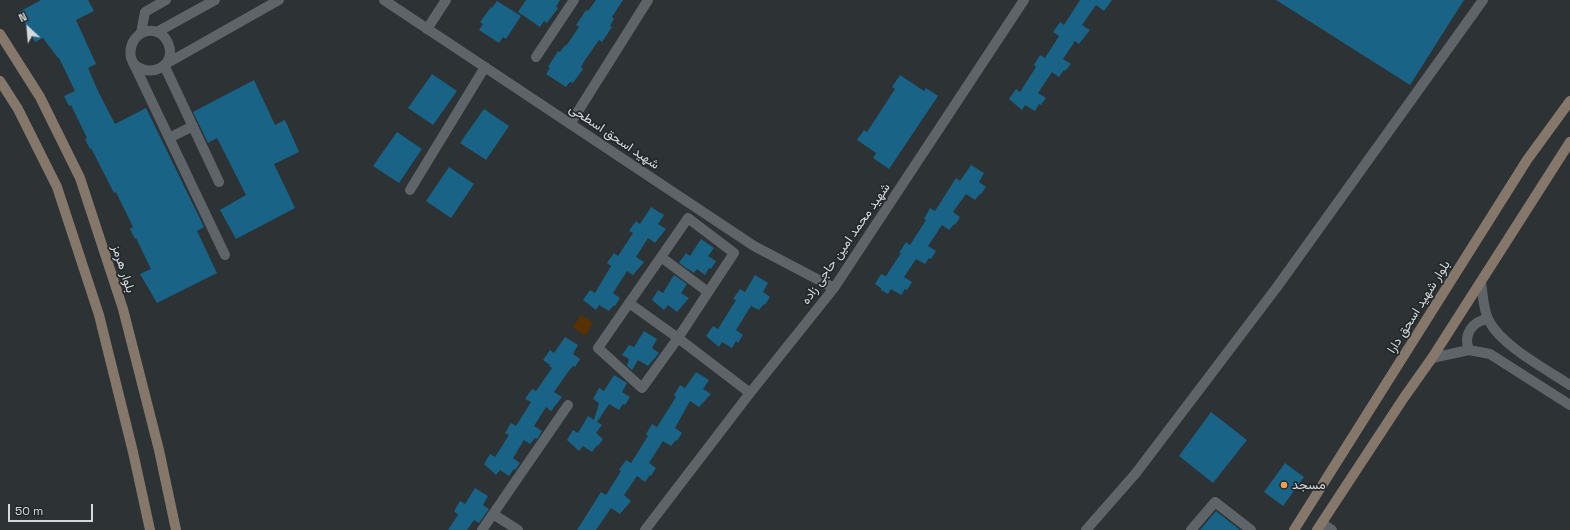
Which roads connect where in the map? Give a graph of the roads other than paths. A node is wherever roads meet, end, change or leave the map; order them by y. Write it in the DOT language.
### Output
graph roads {
  1 [pos="166,0"];
  2 [pos="215,0"];
  3 [pos="280,0"];
  4 [pos="384,0"];
  5 [pos="446,0"];
  6 [pos="574,0"];
  7 [pos="648,0"];
  8 [pos="1024,0"];
  9 [pos="1483,0"];
  10 [pos="427,29"];
  11 [pos="157,32"];
  12 [pos="141,33"];
  13 [pos="0,34"];
  14 [pos="536,57"];
  15 [pos="133,63"];
  16 [pos="164,65"];
  17 [pos="485,67"];
  18 [pos="0,81"];
  19 [pos="1570,101"];
  20 [pos="570,124"];
  21 [pos="193,126"];
  22 [pos="169,138"];
  23 [pos="1570,142"];
  24 [pos="220,182"];
  25 [pos="410,190"];
  26 [pos="225,255"];
  27 [pos="661,257"];
  28 [pos="1481,282"];
  29 [pos="834,288"];
  30 [pos="708,292"];
  31 [pos="629,303"];
  32 [pos="1490,323"];
  33 [pos="678,338"];
  34 [pos="1472,350"];
  35 [pos="1432,358"];
  36 [pos="1570,385"];
  37 [pos="750,393"];
  38 [pos="568,405"];
  39 [pos="1570,405"];
  40 [pos="493,514"];
  41 [pos="1319,527"];
  42 [pos="150,530"];
  43 [pos="176,530"];
  44 [pos="482,530"];
  45 [pos="518,530"];
  46 [pos="646,530"];
  47 [pos="1086,530"];
  48 [pos="1191,530"];
  49 [pos="1251,530"];
  50 [pos="1294,530"];
  51 [pos="1332,530"];
  1 -- 12 [label="street"];
  2 -- 11 [label="street"];
  3 -- 16 [label="street"];
  4 -- 10 [label="street, شهید اسحق اسطحی"];
  5 -- 10 [label="street"];
  6 -- 14 [label="street"];
  7 -- 20 [label="street"];
  8 -- 29 [label="street, شهید محمد امین حاجی زاده"];
  9 -- 47 [label="street"];
  10 -- 17 [label="street, شهید اسحق اسطحی"];
  11 -- 12 [label="street"];
  11 -- 16 [label="street"];
  12 -- 15 [label="street"];
  13 -- 43 [label="main road, بلوار هرمز"];
  15 -- 16 [label="street"];
  15 -- 22 [label="street"];
  16 -- 21 [label="street"];
  17 -- 20 [label="street, شهید اسحق اسطحی"];
  17 -- 25 [label="street"];
  18 -- 42 [label="main road"];
  19 -- 50 [label="main road, بلوار شهید اسحق دارا"];
  20 -- 29 [label="street, شهید اسحق اسطحی"];
  21 -- 22 [label="street"];
  21 -- 24 [label="street"];
  22 -- 26 [label="street"];
  23 -- 28 [label="main road"];
  27 -- 30 [label="street"];
  27 -- 30 [label="street"];
  27 -- 31 [label="street"];
  28 -- 32 [label="street"];
  28 -- 35 [label="main road"];
  29 -- 37 [label="street, شهید محمد امین حاجی زاده"];
  30 -- 33 [label="street"];
  31 -- 33 [label="street"];
  31 -- 33 [label="street"];
  32 -- 34 [label="street"];
  32 -- 36 [label="street"];
  33 -- 37 [label="street"];
  34 -- 35 [label="street"];
  34 -- 39 [label="street"];
  35 -- 41 [label="main road"];
  37 -- 46 [label="street, شهید محمد امین حاجی زاده"];
  38 -- 40 [label="street"];
  40 -- 44 [label="street"];
  40 -- 45 [label="street"];
  41 -- 51 [label="street"];
  48 -- 49 [label="street"];
}
